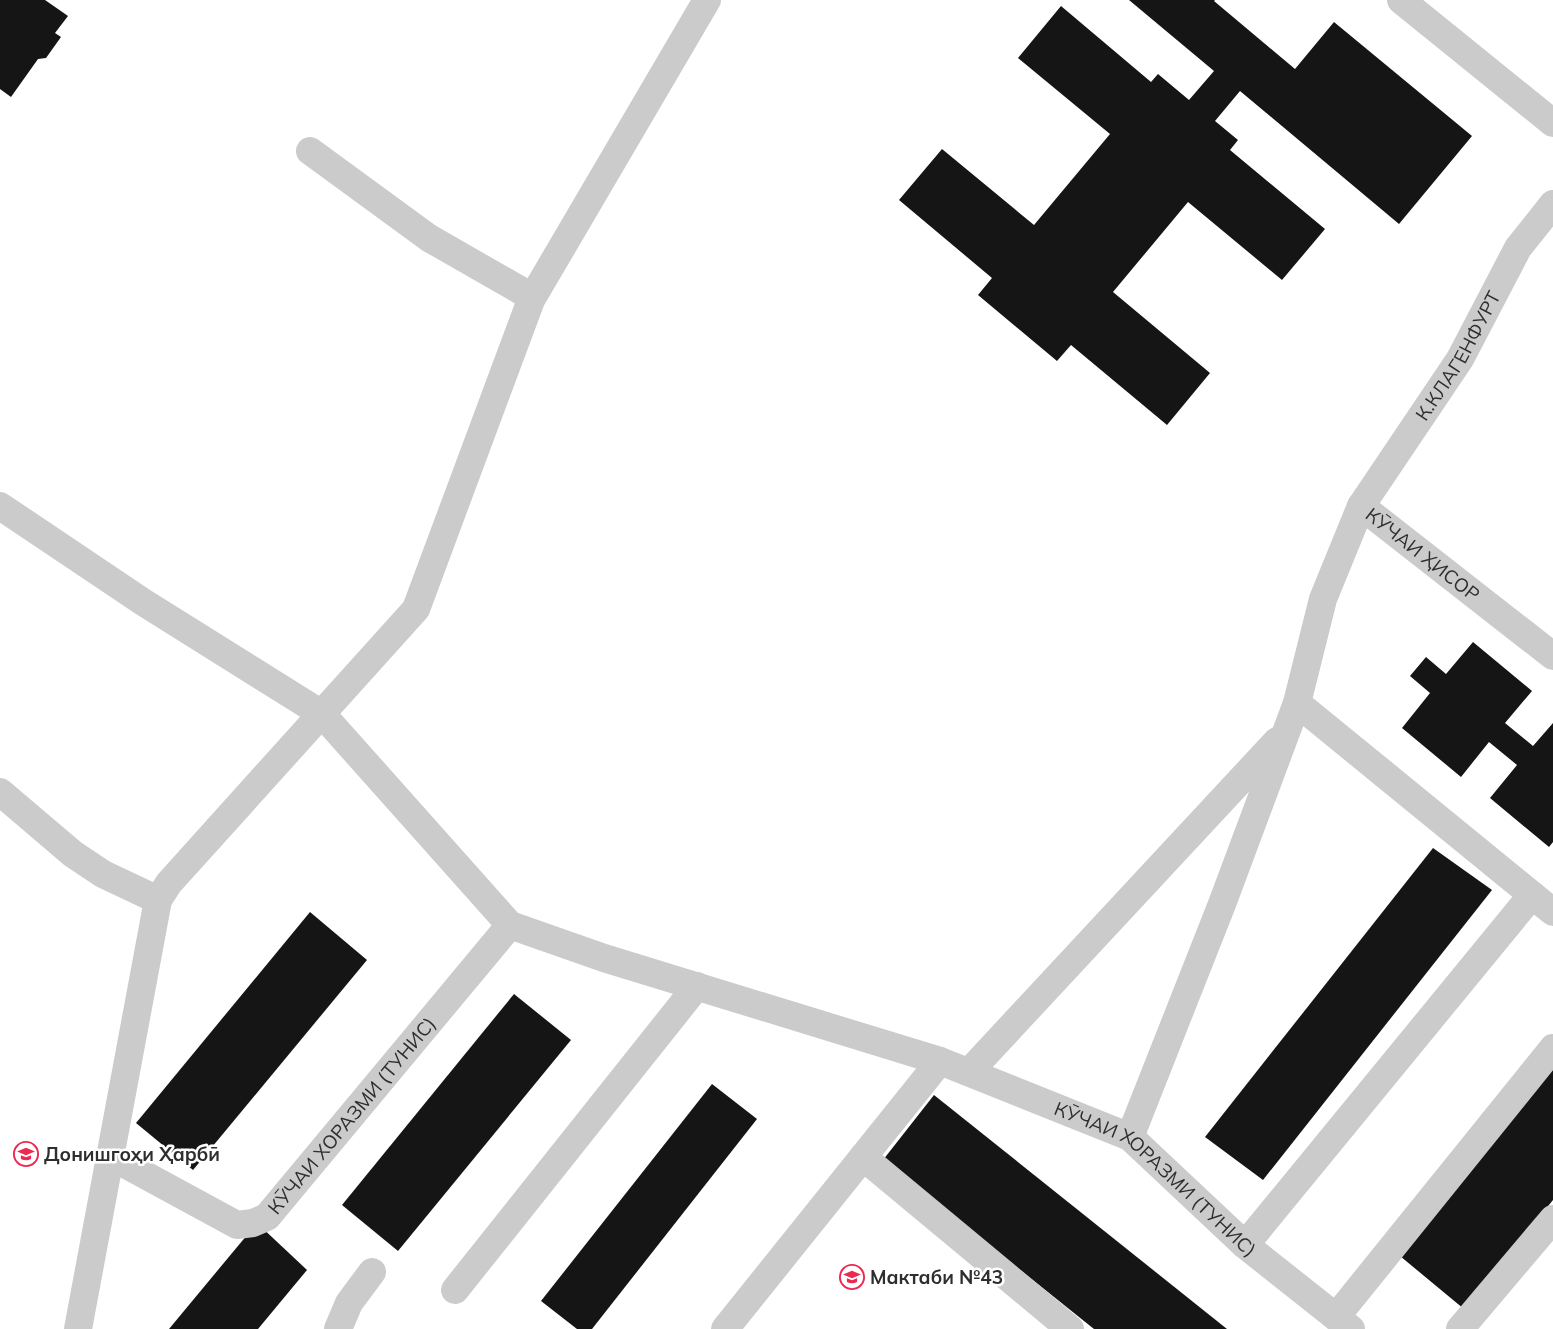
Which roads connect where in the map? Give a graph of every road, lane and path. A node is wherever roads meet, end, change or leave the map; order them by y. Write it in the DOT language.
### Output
graph roads {
  1 [pos="707,0"];
  2 [pos="1401,0"];
  3 [pos="1553,123"];
  4 [pos="310,151"];
  5 [pos="1553,204"];
  6 [pos="532,297"];
  7 [pos="0,506"];
  8 [pos="1361,506"];
  9 [pos="1553,656"];
  10 [pos="1297,703"];
  11 [pos="322,714"];
  12 [pos="1286,730"];
  13 [pos="0,792"];
  14 [pos="158,900"];
  15 [pos="1542,904"];
  16 [pos="510,925"];
  17 [pos="697,986"];
  18 [pos="1553,1048"];
  19 [pos="940,1061"];
  20 [pos="969,1072"];
  21 [pos="1130,1137"];
  22 [pos="110,1156"];
  23 [pos="863,1157"];
  24 [pos="1553,1219"];
  25 [pos="1245,1245"];
  26 [pos="372,1272"];
  27 [pos="455,1290"];
  28 [pos="1344,1323"];
  29 [pos="78,1329"];
  30 [pos="338,1329"];
  31 [pos="725,1329"];
  32 [pos="1070,1329"];
  33 [pos="1460,1329"];
  1 -- 6 [label="street"];
  2 -- 3 [label="street"];
  4 -- 6 [label="street"];
  5 -- 8 [label="street, К.КЛАГЕНФУРТ"];
  6 -- 11 [label="street"];
  7 -- 11 [label="street, КӮЧАИ ХОРАЗМИ (ТУНИС)"];
  8 -- 9 [label="street, КӮЧАИ ҲИСОР"];
  8 -- 10 [label="street, КӮЧАИ ҲИСОР"];
  10 -- 12 [label="street, КӮЧАИ ҲИСОР"];
  10 -- 15 [label="street"];
  11 -- 14 [label="street"];
  11 -- 16 [label="street, КӮЧАИ ХОРАЗМИ (ТУНИС)"];
  12 -- 20 [label="street"];
  12 -- 21 [label="street, КӮЧАИ ҲИСОР"];
  13 -- 14 [label="street"];
  14 -- 22 [label="street"];
  15 -- 25 [label="street"];
  16 -- 17 [label="street, КӮЧАИ ХОРАЗМИ (ТУНИС)"];
  16 -- 22 [label="street, КӮЧАИ ХОРАЗМИ (ТУНИС)"];
  17 -- 19 [label="street, КӮЧАИ ХОРАЗМИ (ТУНИС)"];
  17 -- 27 [label="street"];
  18 -- 28 [label="street"];
  19 -- 20 [label="street, КӮЧАИ ХОРАЗМИ (ТУНИС)"];
  19 -- 23 [label="street"];
  20 -- 21 [label="street, КӮЧАИ ХОРАЗМИ (ТУНИС)"];
  21 -- 25 [label="street, КӮЧАИ ХОРАЗМИ (ТУНИС)"];
  22 -- 29 [label="street"];
  23 -- 31 [label="street"];
  23 -- 32 [label="street"];
  24 -- 33 [label="street"];
  25 -- 28 [label="street, КӮЧАИ ХОРАЗМИ (ТУНИС)"];
  26 -- 30 [label="street"];
}
